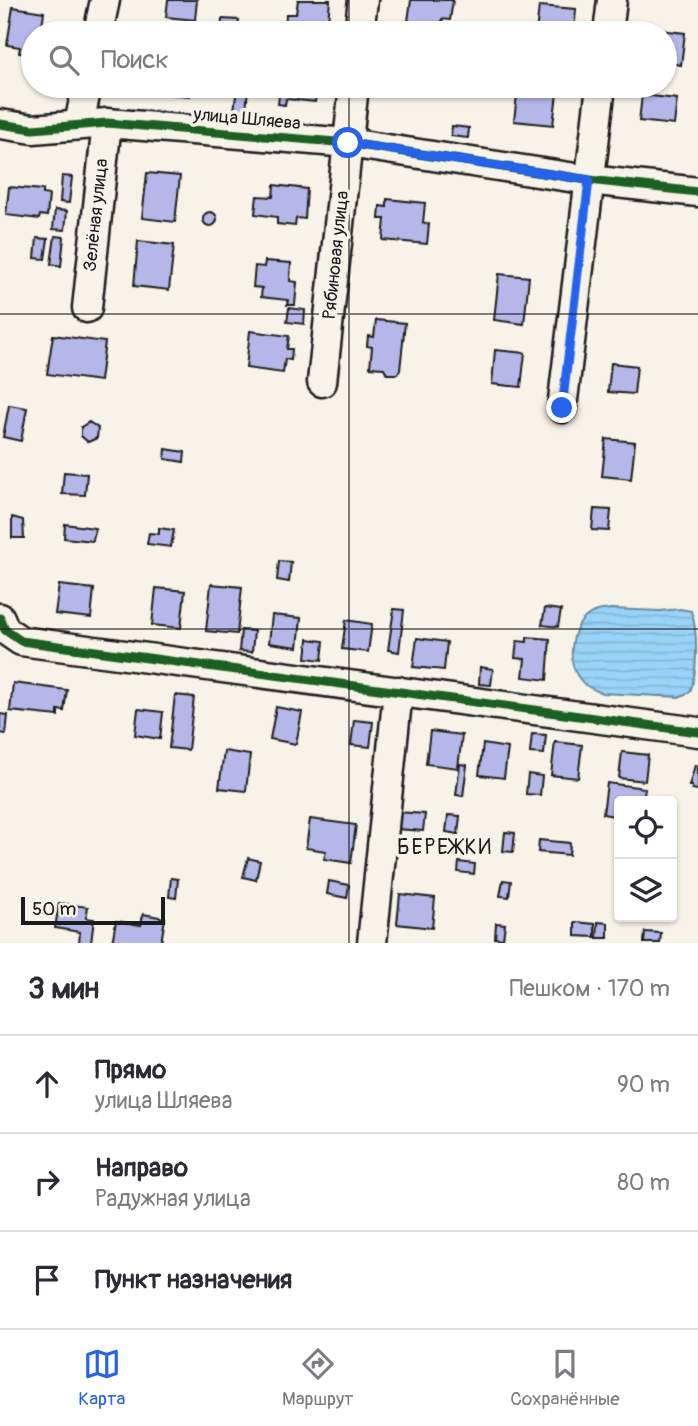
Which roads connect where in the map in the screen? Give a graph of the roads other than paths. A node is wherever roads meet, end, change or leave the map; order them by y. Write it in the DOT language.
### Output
graph roads {
  1 [pos="105,0"];
  2 [pos="363,0"];
  3 [pos="612,0"];
  4 [pos="101,21"];
  5 [pos="360,21"];
  6 [pos="609,21"];
  7 [pos="84,98"];
  8 [pos="353,98"];
  9 [pos="599,98"];
  10 [pos="107,123"];
  11 [pos="0,124"];
  12 [pos="79,124"];
  13 [pos="348,143"];
  14 [pos="589,180"];
  15 [pos="698,192"];
  16 [pos="87,308"];
  17 [pos="322,382"];
  18 [pos="562,408"];
  19 [pos="2,626"];
  20 [pos="398,691"];
  21 [pos="698,732"];
  22 [pos="372,943"];
  1 -- 4 [label="street"];
  2 -- 5 [label="street"];
  3 -- 6 [label="street"];
  7 -- 12 [label="street"];
  8 -- 13 [label="street, Рябиновая улица"];
  9 -- 14 [label="street"];
  10 -- 12 [label="street, улица Шляева"];
  10 -- 13 [label="street, улица Шляева"];
  10 -- 16 [label="street, Зелёная улица"];
  11 -- 12 [label="street, улица Шляева"];
  13 -- 14 [label="street, улица Шляева"];
  13 -- 17 [label="street, Рябиновая улица"];
  14 -- 15 [label="street, улица Шляева"];
  14 -- 18 [label="street"];
  19 -- 20 [label="street"];
  20 -- 21 [label="street"];
  20 -- 22 [label="street"];
}
